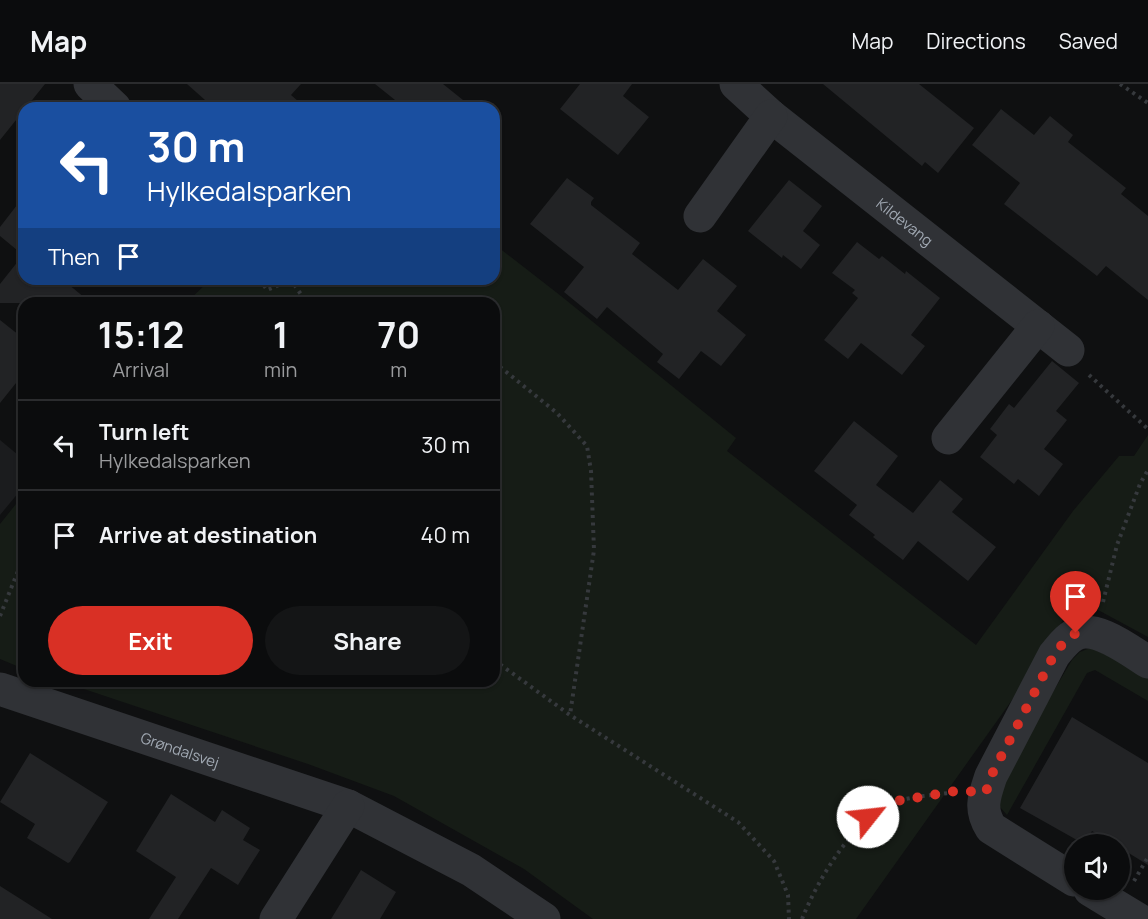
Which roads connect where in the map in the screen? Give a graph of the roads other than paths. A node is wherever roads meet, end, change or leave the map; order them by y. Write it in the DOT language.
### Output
graph roads {
  1 [pos="90,84"];
  2 [pos="736,84"];
  3 [pos="109,102"];
  4 [pos="771,116"];
  5 [pos="700,216"];
  6 [pos="1038,326"];
  7 [pos="1068,350"];
  8 [pos="948,438"];
  9 [pos="1148,662"];
  10 [pos="4,699"];
  11 [pos="348,806"];
  12 [pos="1064,874"];
  13 [pos="1107,900"];
  14 [pos="276,919"];
  15 [pos="544,919"];
  16 [pos="1138,919"];
  1 -- 3 [label="street"];
  2 -- 4 [label="street, Kildevang"];
  4 -- 5 [label="street"];
  4 -- 6 [label="street, Kildevang"];
  6 -- 7 [label="street, Kildevang"];
  6 -- 8 [label="street"];
  9 -- 12 [label="street"];
  10 -- 11 [label="street, Grøndalsvej"];
  11 -- 14 [label="street"];
  11 -- 15 [label="street, Grøndalsvej"];
  13 -- 16 [label="street"];
}
